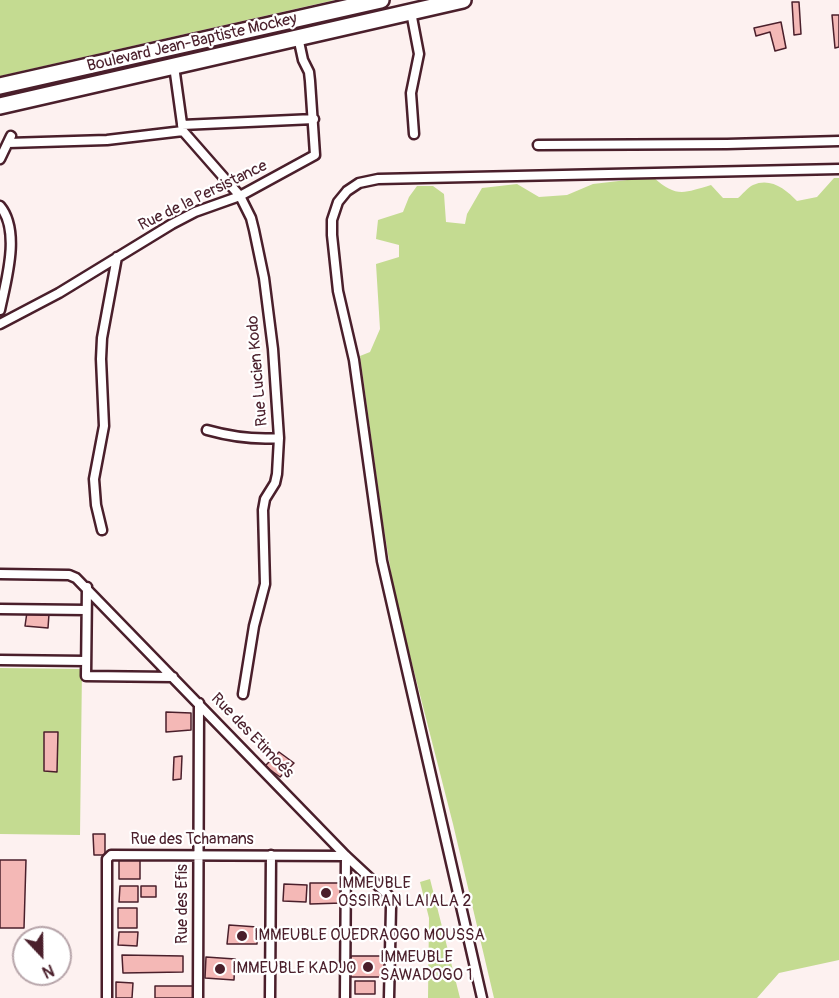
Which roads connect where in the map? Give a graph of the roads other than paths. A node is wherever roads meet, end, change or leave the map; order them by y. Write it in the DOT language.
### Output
graph roads {
  1 [pos="381,0"];
  2 [pos="463,0"];
  3 [pos="411,12"];
  4 [pos="298,37"];
  5 [pos="174,66"];
  6 [pos="0,86"];
  7 [pos="0,106"];
  8 [pos="314,119"];
  9 [pos="182,128"];
  10 [pos="414,134"];
  11 [pos="839,141"];
  12 [pos="538,145"];
  13 [pos="0,159"];
  14 [pos="839,169"];
  15 [pos="240,196"];
  16 [pos="0,206"];
  17 [pos="117,257"];
  18 [pos="0,310"];
  19 [pos="0,324"];
  20 [pos="207,430"];
  21 [pos="279,438"];
  22 [pos="102,530"];
  23 [pos="0,574"];
  24 [pos="87,587"];
  25 [pos="0,609"];
  26 [pos="86,610"];
  27 [pos="0,660"];
  28 [pos="86,661"];
  29 [pos="173,677"];
  30 [pos="243,694"];
  31 [pos="199,703"];
  32 [pos="198,855"];
  33 [pos="271,855"];
  34 [pos="346,856"];
  35 [pos="106,998"];
  36 [pos="198,998"];
  37 [pos="270,998"];
  38 [pos="345,998"];
  39 [pos="389,998"];
  40 [pos="482,998"];
  1 -- 6 [label="highway, Boulevard Jean-Baptiste Mockey"];
  2 -- 3 [label="highway, Boulevard Jean-Baptiste Mockey"];
  3 -- 4 [label="highway, Boulevard Jean-Baptiste Mockey"];
  3 -- 10 [label="street"];
  4 -- 5 [label="highway, Boulevard Jean-Baptiste Mockey"];
  4 -- 8 [label="street, Rue de la Persistance"];
  5 -- 7 [label="highway, Boulevard Jean-Baptiste Mockey"];
  5 -- 9 [label="street"];
  8 -- 9 [label="street"];
  8 -- 15 [label="street, Rue de la Persistance"];
  9 -- 13 [label="street"];
  9 -- 15 [label="street, Rue Lucien Kodo"];
  11 -- 12 [label="street"];
  14 -- 40 [label="street"];
  15 -- 17 [label="street, Rue de la Persistance"];
  15 -- 21 [label="street, Rue Lucien Kodo"];
  16 -- 18 [label="street"];
  17 -- 19 [label="street, Rue de la Persistance"];
  17 -- 22 [label="street"];
  20 -- 21 [label="street"];
  21 -- 30 [label="street, Rue Lucien Kodo"];
  23 -- 24 [label="street, Rue des Etimoés"];
  24 -- 26 [label="street"];
  24 -- 29 [label="street, Rue des Etimoés"];
  25 -- 26 [label="street"];
  26 -- 28 [label="street"];
  27 -- 28 [label="street"];
  28 -- 29 [label="street"];
  29 -- 31 [label="street, Rue des Etimoés"];
  31 -- 32 [label="street, Rue des Efis"];
  31 -- 34 [label="street, Rue des Etimoés"];
  32 -- 33 [label="street, Rue des Tchamans"];
  32 -- 35 [label="street, Rue des Tchamans"];
  32 -- 36 [label="street, Rue des Efis"];
  33 -- 34 [label="street, Rue des Tchamans"];
  33 -- 37 [label="street"];
  34 -- 38 [label="street"];
  34 -- 39 [label="street, Rue des Etimoés"];
}
